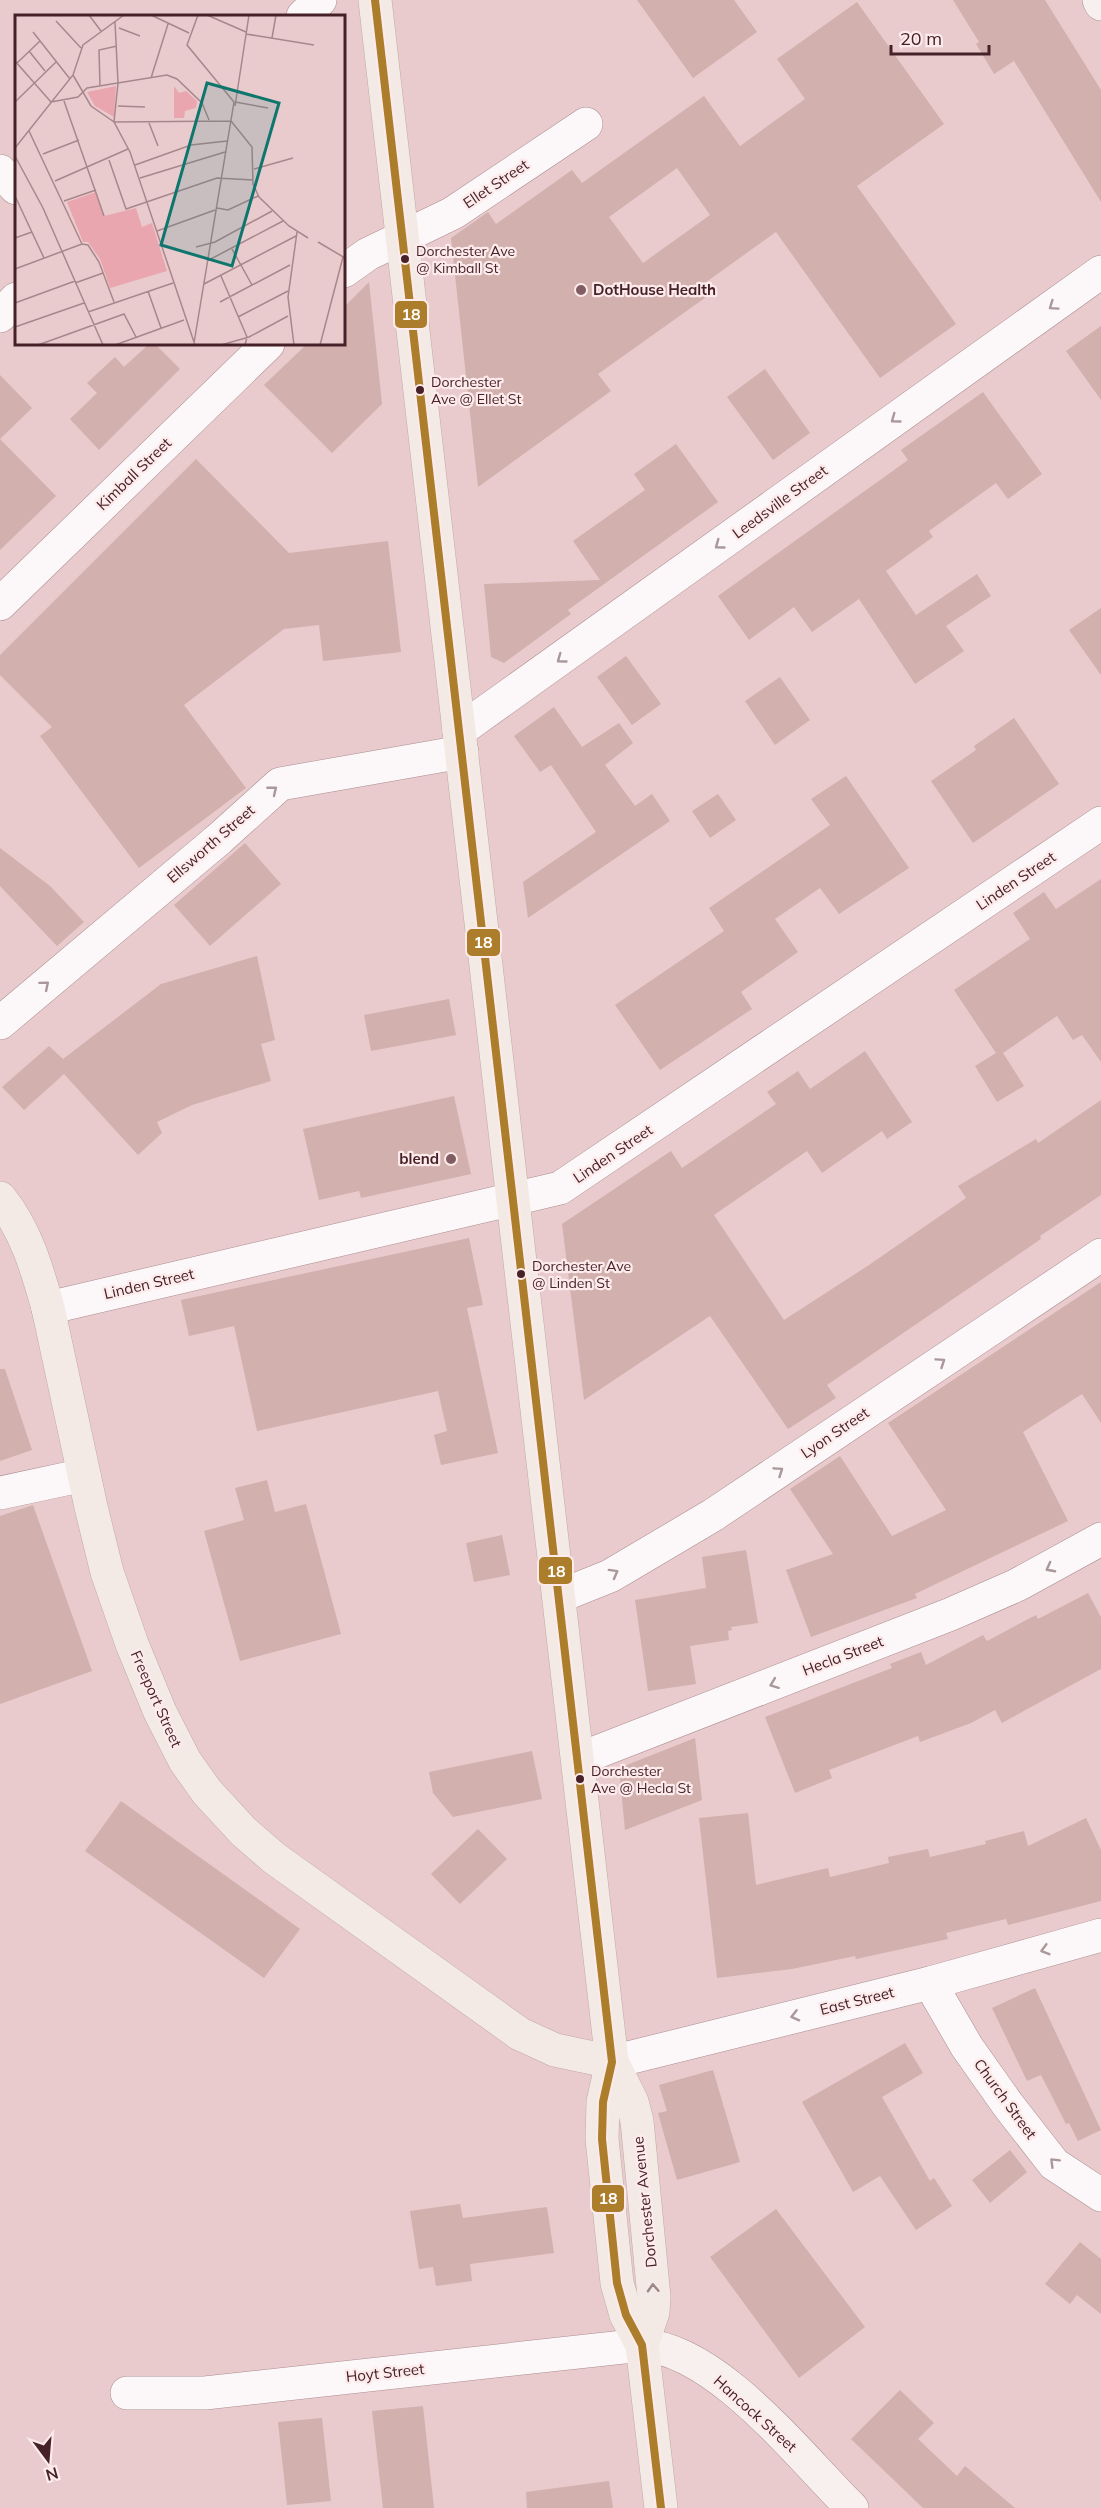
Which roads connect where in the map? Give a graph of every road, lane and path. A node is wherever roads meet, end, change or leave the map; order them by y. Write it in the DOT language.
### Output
graph roads {
  1 [pos="320,0"];
  2 [pos="375,0"];
  3 [pos="304,15"];
  4 [pos="586,124"];
  5 [pos="0,171"];
  6 [pos="15,187"];
  7 [pos="402,237"];
  8 [pos="345,270"];
  9 [pos="1101,272"];
  10 [pos="15,300"];
  11 [pos="0,316"];
  12 [pos="267,345"];
  13 [pos="0,604"];
  14 [pos="461,742"];
  15 [pos="1101,823"];
  16 [pos="0,1023"];
  17 [pos="0,1198"];
  18 [pos="514,1200"];
  19 [pos="1101,1254"];
  20 [pos="48,1308"];
  21 [pos="84,1474"];
  22 [pos="0,1493"];
  23 [pos="1101,1539"];
  24 [pos="560,1596"];
  25 [pos="579,1759"];
  26 [pos="1101,1935"];
  27 [pos="930,1983"];
  28 [pos="612,2062"];
  29 [pos="1101,2195"];
  30 [pos="642,2345"];
  31 [pos="127,2393"];
  32 [pos="662,2508"];
  33 [pos="852,2508"];
  1 -- 3 [label="street"];
  2 -- 7 [label="main road, Dorchester Avenue"];
  4 -- 7 [label="street, Ellet Street"];
  5 -- 6 [label="street"];
  7 -- 8 [label="street"];
  7 -- 14 [label="main road, Dorchester Avenue"];
  9 -- 14 [label="street, Leedsville Street, one-way"];
  10 -- 11 [label="street"];
  12 -- 13 [label="street, Kimball Street"];
  16 -- 14 [label="street, Ellsworth Street, one-way"];
  14 -- 18 [label="main road, Dorchester Avenue"];
  15 -- 18 [label="street, Linden Street"];
  17 -- 20 [label="main road, Freeport Street"];
  18 -- 20 [label="street, Linden Street"];
  18 -- 24 [label="main road, Dorchester Avenue"];
  24 -- 19 [label="street, Lyon Street, one-way"];
  20 -- 21 [label="main road, Freeport Street"];
  21 -- 22 [label="street"];
  21 -- 28 [label="main road, Freeport Street"];
  23 -- 25 [label="street, Hecla Street, one-way"];
  24 -- 25 [label="main road, Dorchester Avenue"];
  25 -- 28 [label="main road, Dorchester Avenue"];
  26 -- 27 [label="street, East Street, one-way"];
  27 -- 28 [label="street, East Street, one-way"];
  29 -- 27 [label="street, Church Street, one-way"];
  28 -- 30 [label="main road, Dorchester Avenue"];
  30 -- 31 [label="street, Hoyt Street"];
  30 -- 32 [label="main road, Dorchester Avenue"];
  30 -- 33 [label="main road, Hancock Street"];
}
